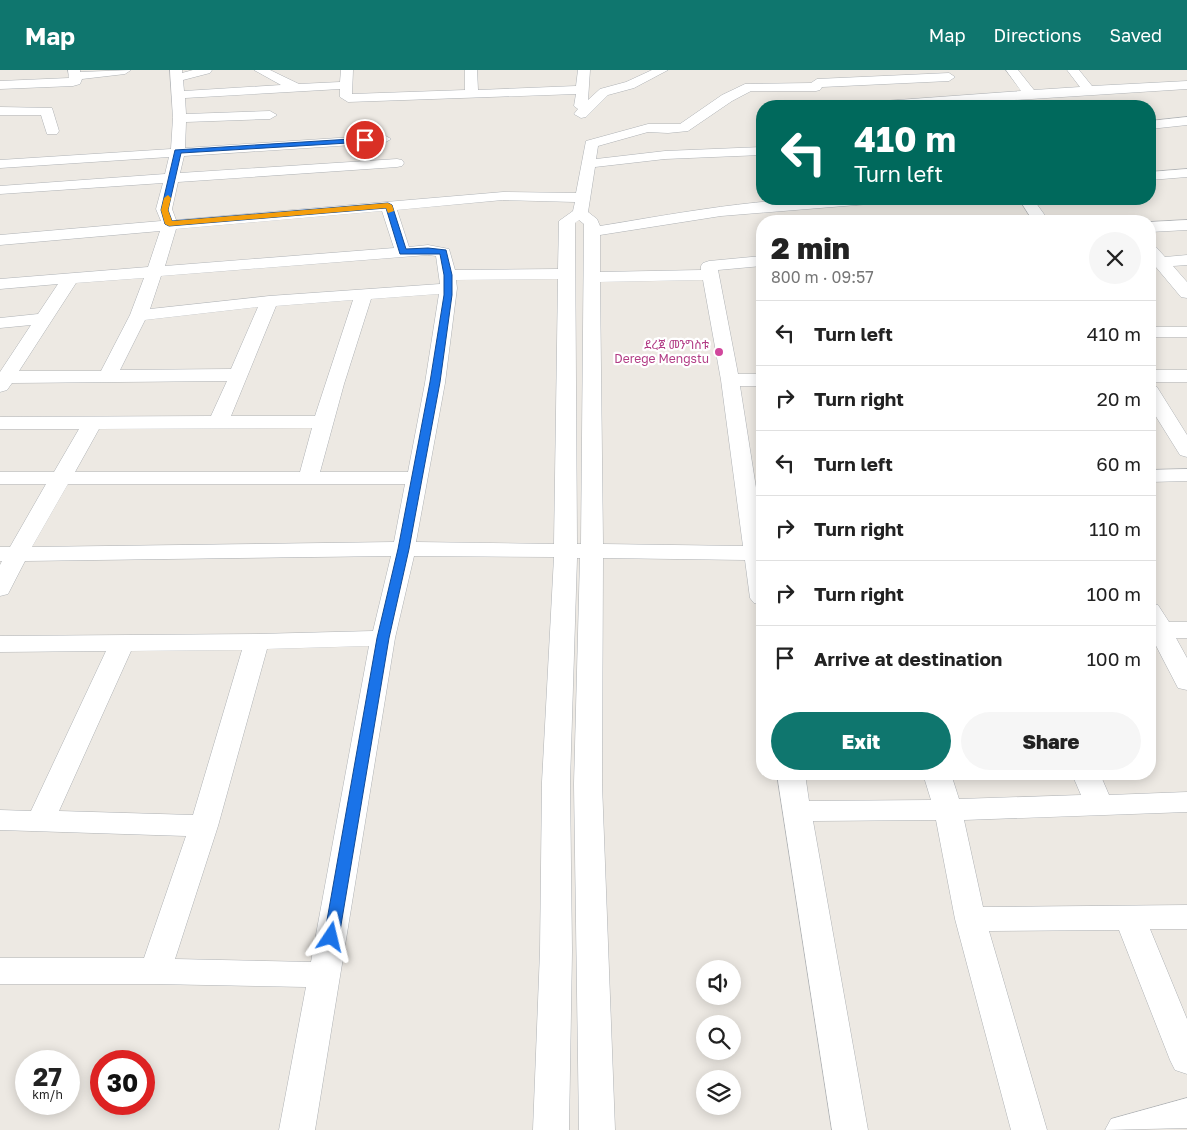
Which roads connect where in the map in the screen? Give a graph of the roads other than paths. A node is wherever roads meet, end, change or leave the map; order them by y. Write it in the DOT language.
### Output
graph roads {
  1 [pos="6,70"];
  2 [pos="125,70"];
  3 [pos="206,70"];
  4 [pos="260,70"];
  5 [pos="347,70"];
  6 [pos="471,70"];
  7 [pos="584,70"];
  8 [pos="662,70"];
  9 [pos="812,70"];
  10 [pos="1012,70"];
  11 [pos="1073,70"];
  12 [pos="74,73"];
  13 [pos="177,74"];
  14 [pos="946,74"];
  15 [pos="882,75"];
  16 [pos="0,78"];
  17 [pos="0,85"];
  18 [pos="347,85"];
  19 [pos="816,85"];
  20 [pos="1187,85"];
  21 [pos="296,88"];
  22 [pos="581,90"];
  23 [pos="1089,90"];
  24 [pos="1030,94"];
  25 [pos="179,95"];
  26 [pos="472,95"];
  27 [pos="821,100"];
  28 [pos="965,100"];
  29 [pos="988,100"];
  30 [pos="0,111"];
  31 [pos="581,114"];
  32 [pos="270,115"];
  33 [pos="180,118"];
  34 [pos="1187,121"];
  35 [pos="1156,124"];
  36 [pos="52,131"];
  37 [pos="384,139"];
  38 [pos="591,144"];
  39 [pos="178,151"];
  40 [pos="756,151"];
  41 [pos="0,164"];
  42 [pos="397,164"];
  43 [pos="588,164"];
  44 [pos="1187,173"];
  45 [pos="1156,176"];
  46 [pos="172,179"];
  47 [pos="0,190"];
  48 [pos="388,205"];
  49 [pos="795,205"];
  50 [pos="585,214"];
  51 [pos="169,224"];
  52 [pos="1187,225"];
  53 [pos="1156,227"];
  54 [pos="0,240"];
  55 [pos="403,252"];
  56 [pos="1156,256"];
  57 [pos="1156,257"];
  58 [pos="1187,260"];
  59 [pos="756,262"];
  60 [pos="156,273"];
  61 [pos="567,274"];
  62 [pos="711,275"];
  63 [pos="592,277"];
  64 [pos="71,278"];
  65 [pos="448,282"];
  66 [pos="0,284"];
  67 [pos="1187,293"];
  68 [pos="364,294"];
  69 [pos="269,301"];
  70 [pos="139,315"];
  71 [pos="44,319"];
  72 [pos="0,323"];
  73 [pos="1156,332"];
  74 [pos="1187,332"];
  75 [pos="240,375"];
  76 [pos="1156,376"];
  77 [pos="1187,376"];
  78 [pos="107,377"];
  79 [pos="730,380"];
  80 [pos="756,380"];
  81 [pos="3,381"];
  82 [pos="1156,401"];
  83 [pos="219,422"];
  84 [pos="324,422"];
  85 [pos="0,423"];
  86 [pos="92,424"];
  87 [pos="1156,425"];
  88 [pos="1172,426"];
  89 [pos="1187,451"];
  90 [pos="1187,475"];
  91 [pos="1156,476"];
  92 [pos="0,478"];
  93 [pos="60,478"];
  94 [pos="308,478"];
  95 [pos="416,478"];
  96 [pos="756,535"];
  97 [pos="404,549"];
  98 [pos="564,551"];
  99 [pos="592,551"];
  100 [pos="756,553"];
  101 [pos="9,554"];
  102 [pos="0,588"];
  103 [pos="1156,623"];
  104 [pos="1156,627"];
  105 [pos="1187,630"];
  106 [pos="383,638"];
  107 [pos="257,642"];
  108 [pos="122,643"];
  109 [pos="0,644"];
  110 [pos="1187,682"];
  111 [pos="791,780"];
  112 [pos="939,780"];
  113 [pos="1089,780"];
  114 [pos="1187,802"];
  115 [pos="1100,804"];
  116 [pos="948,810"];
  117 [pos="796,811"];
  118 [pos="0,820"];
  119 [pos="40,822"];
  120 [pos="204,826"];
  121 [pos="1187,917"];
  122 [pos="1130,918"];
  123 [pos="970,920"];
  124 [pos="0,971"];
  125 [pos="155,971"];
  126 [pos="324,975"];
  127 [pos="1187,1060"];
  128 [pos="1187,1113"];
  129 [pos="298,1130"];
  130 [pos="551,1130"];
  131 [pos="597,1130"];
  132 [pos="850,1130"];
  133 [pos="1029,1130"];
  134 [pos="1124,1130"];
  1 -- 16 [label="street"];
  2 -- 12 [label="street"];
  3 -- 13 [label="street"];
  4 -- 21 [label="street"];
  5 -- 18 [label="street"];
  6 -- 26 [label="street"];
  7 -- 22 [label="street"];
  8 -- 31 [label="street"];
  9 -- 19 [label="street"];
  10 -- 24 [label="street"];
  11 -- 23 [label="street"];
  12 -- 17 [label="street"];
  13 -- 25 [label="street"];
  14 -- 15 [label="street"];
  14 -- 28 [label="street"];
  15 -- 19 [label="street"];
  18 -- 21 [label="street"];
  18 -- 26 [label="street"];
  19 -- 27 [label="street"];
  19 -- 38 [label="street"];
  20 -- 23 [label="street"];
  21 -- 25 [label="street"];
  22 -- 26 [label="street"];
  22 -- 31 [label="street"];
  23 -- 24 [label="street"];
  24 -- 29 [label="street"];
  25 -- 33 [label="street"];
  30 -- 36 [label="street"];
  31 -- 38 [label="street"];
  32 -- 33 [label="street"];
  33 -- 39 [label="street"];
  34 -- 35 [label="street"];
  37 -- 39 [label="street"];
  38 -- 43 [label="street"];
  39 -- 41 [label="street"];
  39 -- 46 [label="street"];
  40 -- 43 [label="street"];
  42 -- 46 [label="street"];
  43 -- 50 [label="street"];
  44 -- 45 [label="street"];
  46 -- 47 [label="street"];
  46 -- 51 [label="street"];
  48 -- 50 [label="street"];
  48 -- 51 [label="street"];
  48 -- 55 [label="street"];
  49 -- 50 [label="street"];
  50 -- 61 [label="street"];
  50 -- 63 [label="street"];
  51 -- 54 [label="street"];
  51 -- 60 [label="street"];
  52 -- 53 [label="street"];
  55 -- 60 [label="street"];
  55 -- 65 [label="street"];
  56 -- 58 [label="street"];
  57 -- 67 [label="street"];
  59 -- 62 [label="street"];
  60 -- 64 [label="street"];
  60 -- 70 [label="street"];
  61 -- 65 [label="street"];
  61 -- 98 [label="street"];
  62 -- 63 [label="street"];
  62 -- 79 [label="street"];
  63 -- 99 [label="street"];
  64 -- 66 [label="street"];
  64 -- 71 [label="street"];
  65 -- 68 [label="street"];
  65 -- 95 [label="street"];
  68 -- 69 [label="street"];
  68 -- 84 [label="street"];
  69 -- 70 [label="street"];
  69 -- 75 [label="street"];
  70 -- 78 [label="street"];
  71 -- 72 [label="street"];
  71 -- 81 [label="street"];
  73 -- 74 [label="street"];
  75 -- 78 [label="street"];
  75 -- 83 [label="street"];
  76 -- 77 [label="street"];
  78 -- 81 [label="street"];
  79 -- 80 [label="street"];
  79 -- 96 [label="street"];
  82 -- 88 [label="street"];
  83 -- 84 [label="street"];
  83 -- 86 [label="street"];
  84 -- 94 [label="street"];
  85 -- 86 [label="street"];
  86 -- 93 [label="street"];
  87 -- 88 [label="street"];
  88 -- 89 [label="street"];
  90 -- 91 [label="street"];
  92 -- 93 [label="street"];
  93 -- 94 [label="street"];
  93 -- 101 [label="street"];
  94 -- 95 [label="street"];
  95 -- 97 [label="street"];
  97 -- 98 [label="street"];
  97 -- 101 [label="street"];
  97 -- 106 [label="street"];
  98 -- 99 [label="street"];
  98 -- 130 [label="street"];
  99 -- 100 [label="street"];
  99 -- 131 [label="street"];
  101 -- 102 [label="street"];
  103 -- 105 [label="street"];
  104 -- 110 [label="street"];
  106 -- 107 [label="street"];
  106 -- 126 [label="street"];
  107 -- 108 [label="street"];
  107 -- 120 [label="street"];
  108 -- 109 [label="street"];
  108 -- 119 [label="street"];
  111 -- 117 [label="street"];
  112 -- 116 [label="street"];
  113 -- 115 [label="street"];
  114 -- 115 [label="street"];
  115 -- 116 [label="street"];
  116 -- 117 [label="street"];
  116 -- 123 [label="street"];
  117 -- 132 [label="street"];
  118 -- 119 [label="street"];
  119 -- 120 [label="street"];
  120 -- 125 [label="street"];
  121 -- 122 [label="street"];
  122 -- 123 [label="street"];
  122 -- 127 [label="street"];
  123 -- 133 [label="street"];
  124 -- 125 [label="street"];
  125 -- 126 [label="street"];
  126 -- 129 [label="street"];
  128 -- 134 [label="street"];
}
